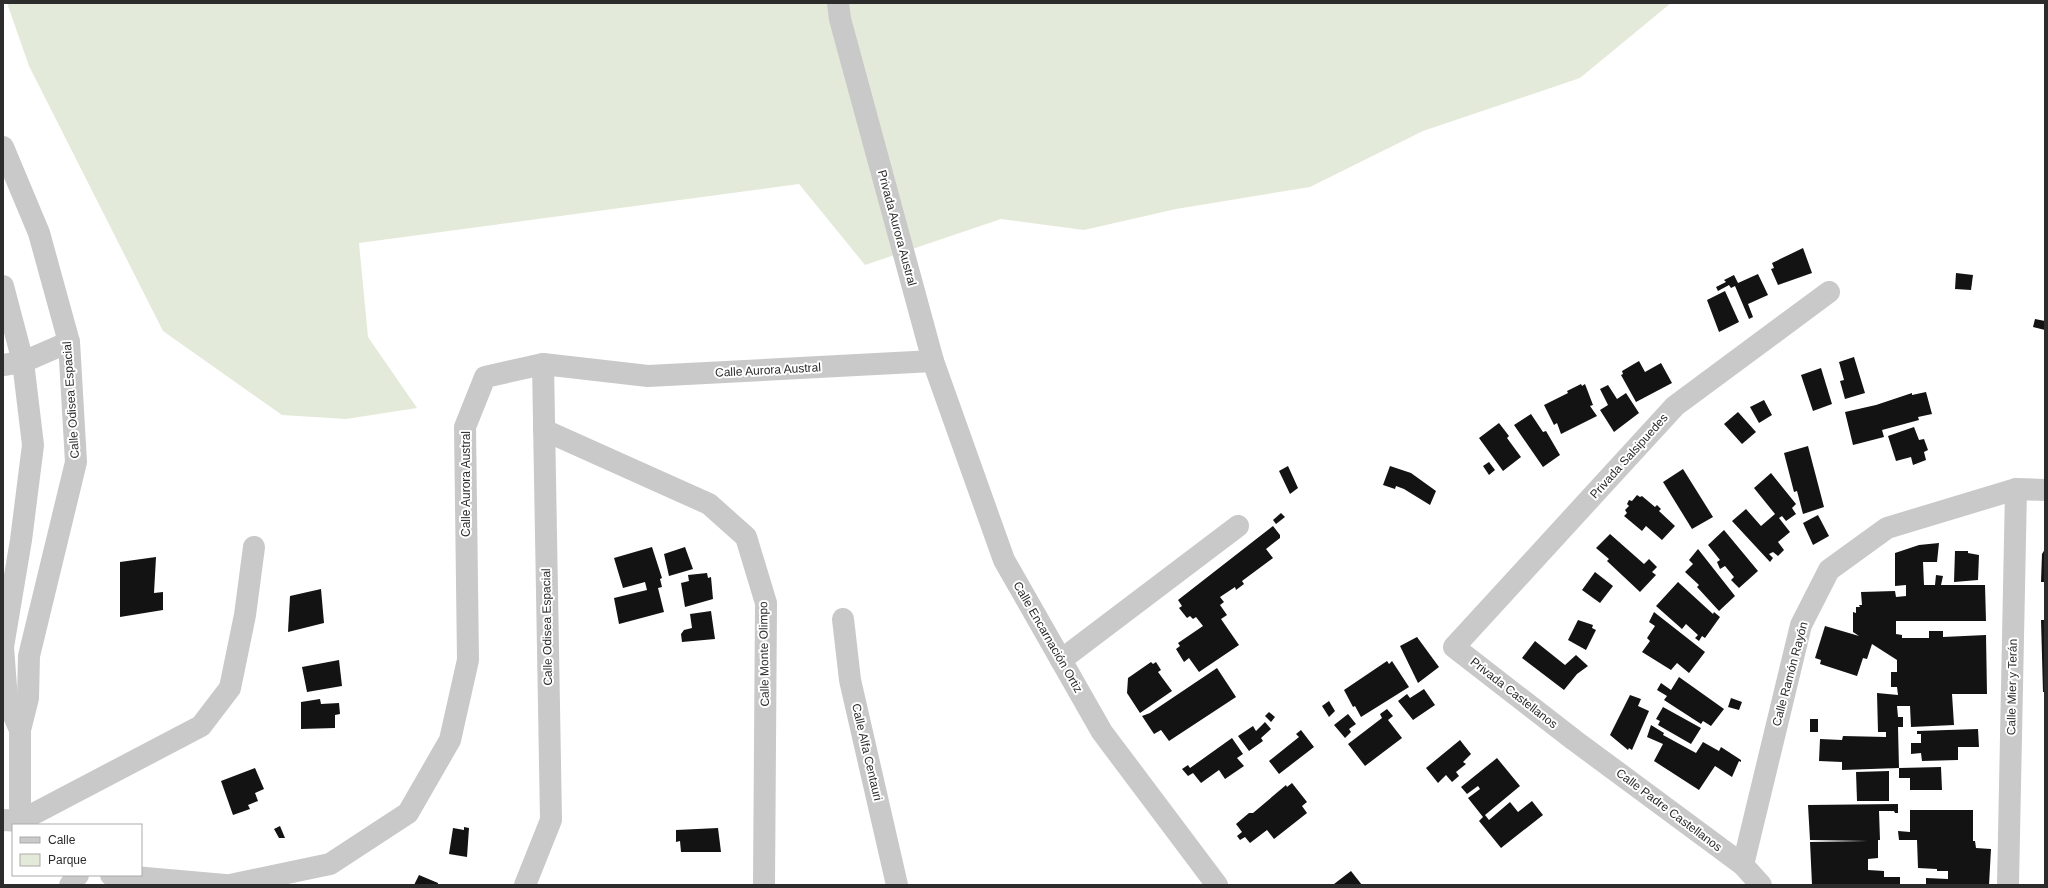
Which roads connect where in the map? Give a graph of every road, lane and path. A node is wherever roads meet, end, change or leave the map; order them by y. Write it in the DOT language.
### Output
graph roads {
  1 [pos="838,3"];
  2 [pos="3,147"];
  3 [pos="3,286"];
  4 [pos="1829,292"];
  5 [pos="68,342"];
  6 [pos="933,361"];
  7 [pos="13,363"];
  8 [pos="544,364"];
  9 [pos="544,430"];
  10 [pos="2016,489"];
  11 [pos="2045,490"];
  12 [pos="1238,526"];
  13 [pos="12,540"];
  14 [pos="254,547"];
  15 [pos="843,618"];
  16 [pos="1454,647"];
  17 [pos="1061,660"];
  18 [pos="13,699"];
  19 [pos="1574,740"];
  20 [pos="16,822"];
  21 [pos="1743,865"];
  22 [pos="77,876"];
  23 [pos="122,876"];
  24 [pos="70,885"];
  25 [pos="225,885"];
  26 [pos="230,885"];
  27 [pos="525,885"];
  28 [pos="764,885"];
  29 [pos="897,885"];
  30 [pos="1217,885"];
  31 [pos="1760,885"];
  32 [pos="2008,885"];
  1 -- 6 [label="street, Privada Aurora Austral"];
  2 -- 5 [label="street, Calle Odisea Espacial"];
  3 -- 7 [label="street, Calle Odisea Espacial"];
  4 -- 16 [label="street, Privada Salsipuedes"];
  5 -- 7 [label="street"];
  5 -- 18 [label="street, Calle Odisea Espacial"];
  6 -- 8 [label="street, Calle Aurora Austral"];
  6 -- 17 [label="street, Calle Encarnación Ortiz"];
  7 -- 13 [label="street, Calle Odisea Espacial"];
  8 -- 9 [label="street, Calle Odisea Espacial"];
  8 -- 26 [label="street, Calle Aurora Austral"];
  9 -- 27 [label="street, Calle Odisea Espacial"];
  9 -- 28 [label="street, Calle Monte Olimpo"];
  10 -- 11 [label="street, Calle Ramón Rayón"];
  10 -- 21 [label="street, Calle Ramón Rayón"];
  10 -- 32 [label="street, Calle Mier y Terán"];
  12 -- 17 [label="street"];
  13 -- 18 [label="street, Calle Odisea Espacial"];
  14 -- 20 [label="street"];
  15 -- 29 [label="street, Calle Alfa Centauri"];
  16 -- 19 [label="street, Privada Castellanos"];
  17 -- 30 [label="street, Calle Encarnación Ortiz"];
  18 -- 20 [label="street, Calle Odisea Espacial"];
  19 -- 21 [label="street, Calle Padre Castellanos"];
  21 -- 31 [label="street, Calle Padre Castellanos"];
  22 -- 24 [label="street"];
  23 -- 25 [label="street"];
}
